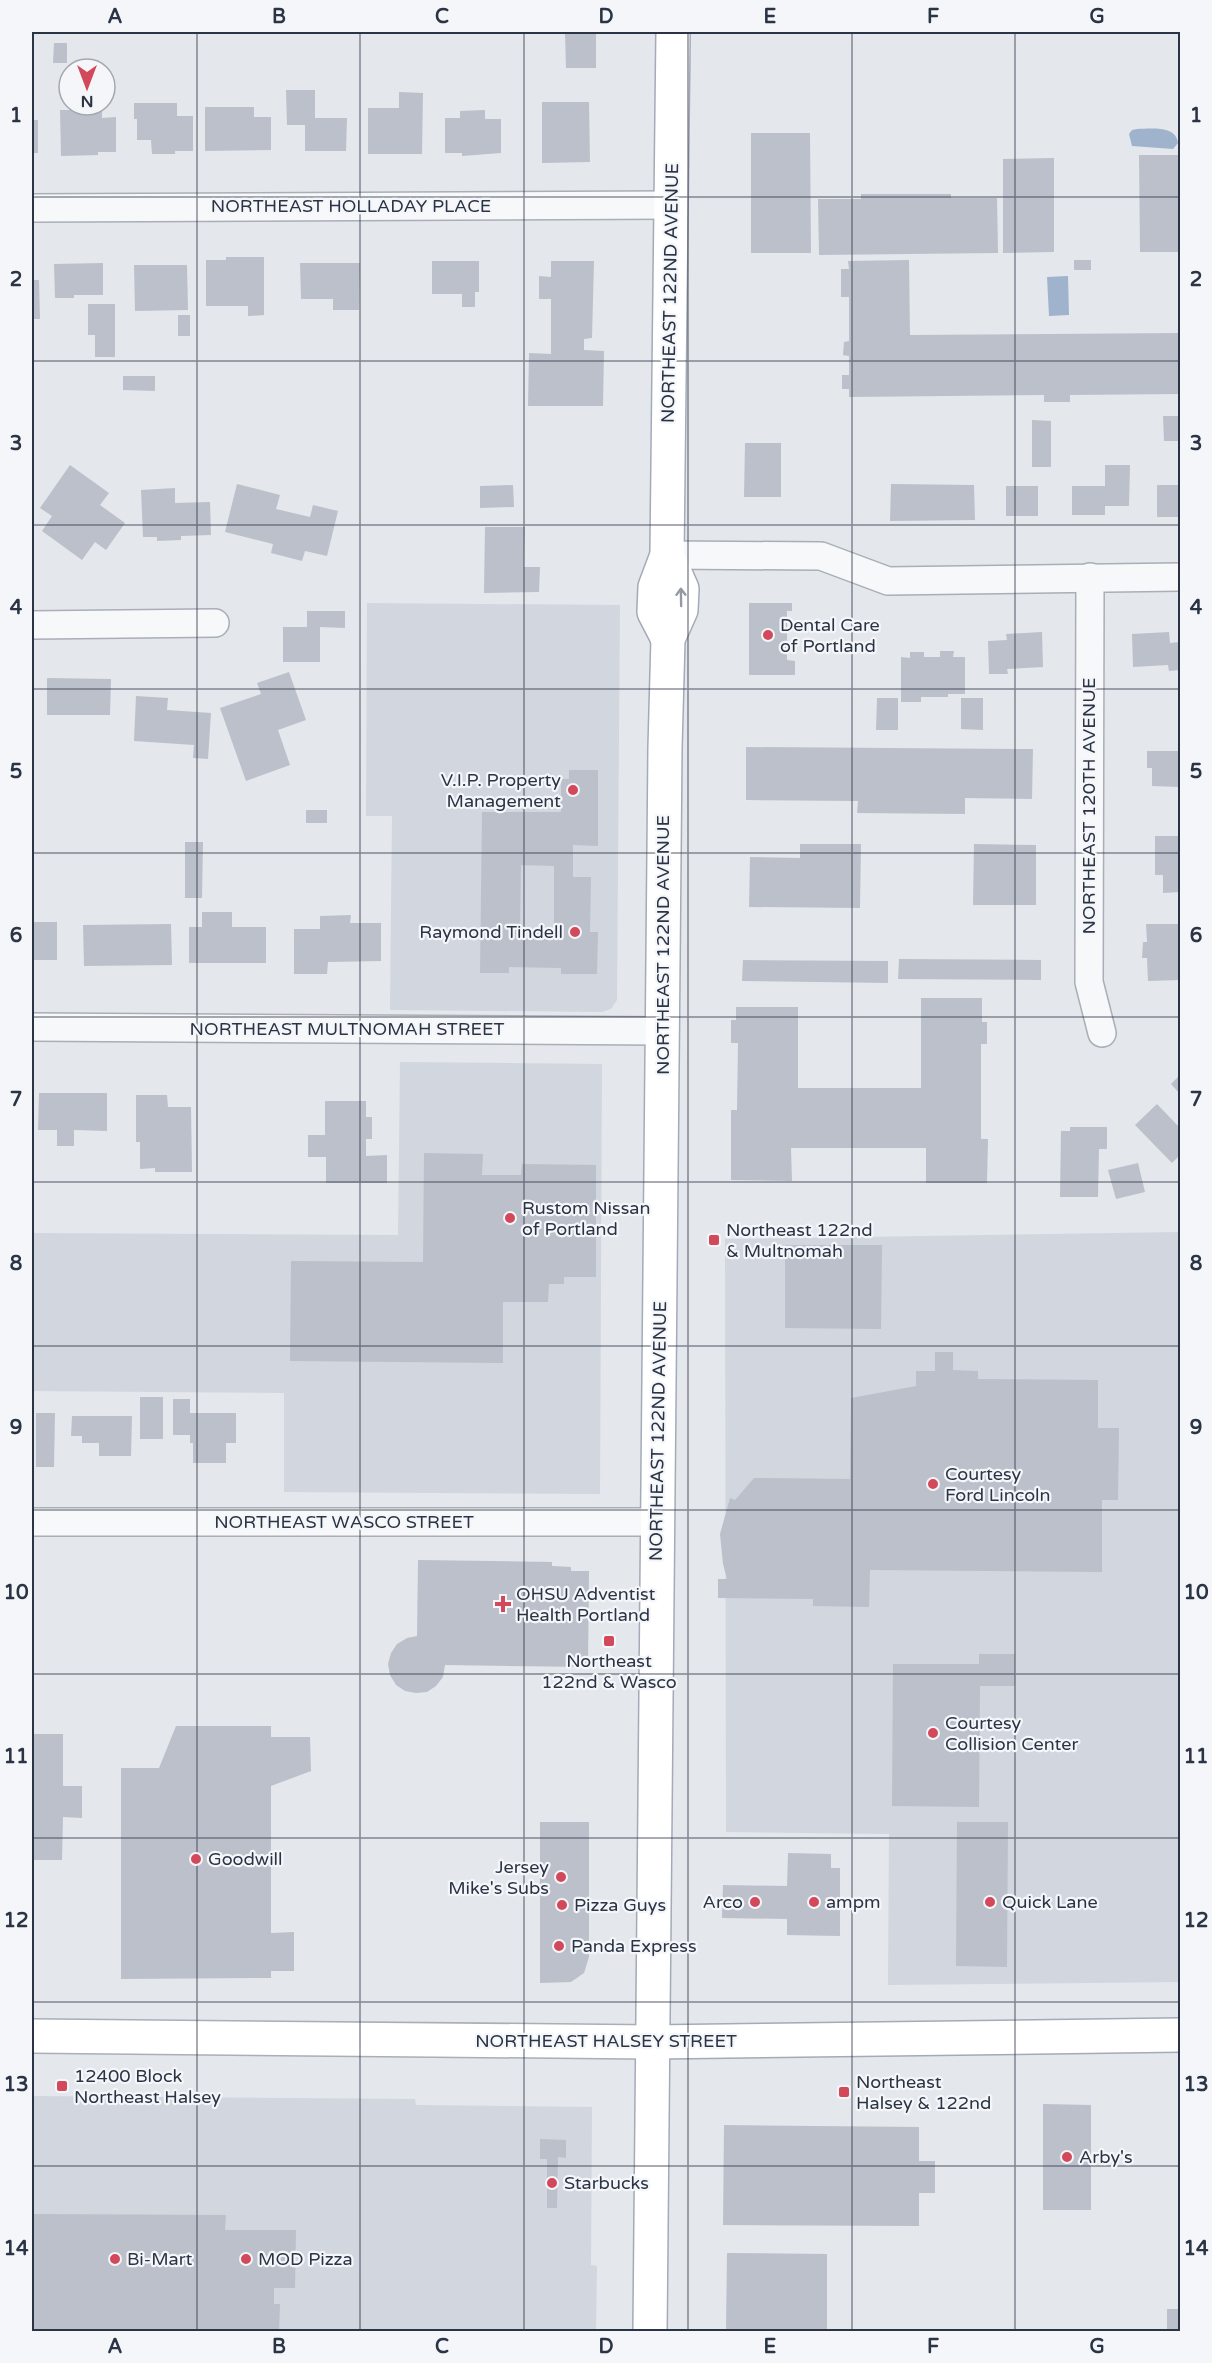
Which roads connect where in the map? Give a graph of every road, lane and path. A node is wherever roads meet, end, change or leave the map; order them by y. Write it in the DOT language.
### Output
graph roads {
  1 [pos="673,32"];
  2 [pos="671,205"];
  3 [pos="32,208"];
  4 [pos="667,555"];
  5 [pos="1180,577"];
  6 [pos="1090,578"];
  7 [pos="215,622"];
  8 [pos="32,625"];
  9 [pos="32,1027"];
  10 [pos="663,1030"];
  11 [pos="1102,1033"];
  12 [pos="32,1522"];
  13 [pos="657,1522"];
  14 [pos="1180,2035"];
  15 [pos="32,2036"];
  16 [pos="652,2042"];
  17 [pos="650,2331"];
  1 -- 2 [label="main road, NORTHEAST 122ND AVENUE"];
  2 -- 3 [label="street, NORTHEAST HOLLADAY PLACE"];
  2 -- 4 [label="main road, NORTHEAST 122ND AVENUE"];
  4 -- 6 [label="street"];
  4 -- 10 [label="main road, NORTHEAST 122ND AVENUE"];
  5 -- 6 [label="street"];
  6 -- 11 [label="street, NORTHEAST 120TH AVENUE"];
  7 -- 8 [label="street"];
  9 -- 10 [label="street, NORTHEAST MULTNOMAH STREET"];
  10 -- 13 [label="main road, NORTHEAST 122ND AVENUE"];
  12 -- 13 [label="street, NORTHEAST WASCO STREET"];
  13 -- 16 [label="main road, NORTHEAST 122ND AVENUE"];
  14 -- 16 [label="main road, NORTHEAST HALSEY STREET"];
  15 -- 16 [label="main road, NORTHEAST HALSEY STREET"];
  16 -- 17 [label="main road, NORTHEAST 122ND AVENUE"];
}
